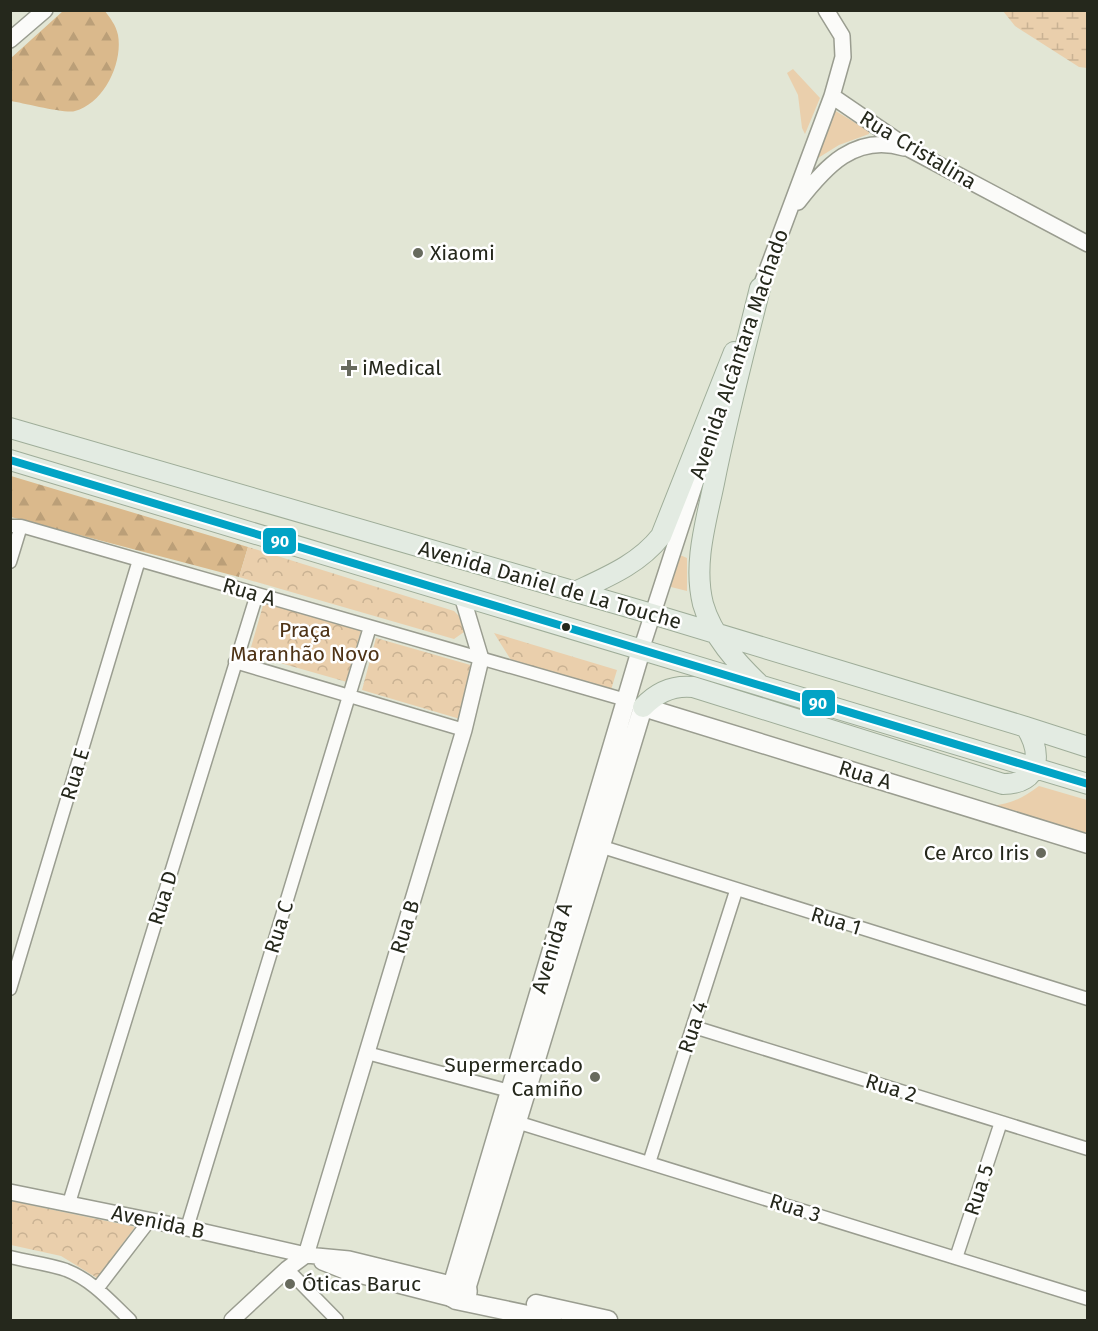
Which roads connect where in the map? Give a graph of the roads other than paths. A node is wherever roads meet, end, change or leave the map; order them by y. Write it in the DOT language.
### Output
graph roads {
  1 [pos="45,10"];
  2 [pos="826,10"];
  3 [pos="10,40"];
  4 [pos="832,96"];
  5 [pos="911,150"];
  6 [pos="784,225"];
  7 [pos="1088,244"];
  8 [pos="760,288"];
  9 [pos="10,428"];
  10 [pos="10,460"];
  11 [pos="16,526"];
  12 [pos="139,560"];
  13 [pos="10,562"];
  14 [pos="575,592"];
  15 [pos="257,594"];
  16 [pos="462,596"];
  17 [pos="652,614"];
  18 [pos="370,627"];
  19 [pos="716,633"];
  20 [pos="641,650"];
  21 [pos="481,659"];
  22 [pos="235,662"];
  23 [pos="763,687"];
  24 [pos="703,689"];
  25 [pos="350,696"];
  26 [pos="634,704"];
  27 [pos="1026,727"];
  28 [pos="464,730"];
  29 [pos="1088,747"];
  30 [pos="1034,769"];
  31 [pos="1088,784"];
  32 [pos="592,844"];
  33 [pos="1088,844"];
  34 [pos="736,891"];
  35 [pos="10,988"];
  36 [pos="1088,999"];
  37 [pos="694,1027"];
  38 [pos="367,1053"];
  39 [pos="517,1093"];
  40 [pos="509,1120"];
  41 [pos="1001,1122"];
  42 [pos="1088,1149"];
  43 [pos="649,1163"];
  44 [pos="10,1192"];
  45 [pos="69,1203"];
  46 [pos="150,1220"];
  47 [pos="187,1228"];
  48 [pos="306,1256"];
  49 [pos="10,1257"];
  50 [pos="956,1258"];
  51 [pos="287,1269"];
  52 [pos="97,1289"];
  53 [pos="458,1290"];
  54 [pos="1088,1299"];
  55 [pos="130,1320"];
  56 [pos="232,1320"];
  57 [pos="337,1320"];
  58 [pos="552,1320"];
  59 [pos="608,1320"];
  1 -- 3 [label="street"];
  2 -- 4 [label="street"];
  4 -- 5 [label="street, Rua Cristalina"];
  4 -- 6 [label="street, Avenida Alcântara Machado"];
  5 -- 6 [label="street"];
  5 -- 7 [label="street, Rua Cristalina"];
  6 -- 8 [label="street, Avenida Alcântara Machado"];
  8 -- 14 [label="main road"];
  8 -- 17 [label="street, Avenida Alcântara Machado"];
  8 -- 19 [label="main road"];
  9 -- 14 [label="main road, Avenida Daniel de La Touche"];
  10 -- 16 [label="main road, Avenida Daniel de La Touche"];
  11 -- 12 [label="street, Rua A"];
  11 -- 13 [label="street"];
  12 -- 15 [label="street, Rua A"];
  12 -- 35 [label="street, Rua E"];
  14 -- 17 [label="main road, Avenida Daniel de La Touche"];
  15 -- 18 [label="street, Rua A"];
  15 -- 22 [label="street, Rua D"];
  16 -- 20 [label="main road, Avenida Daniel de La Touche"];
  16 -- 21 [label="street"];
  17 -- 19 [label="main road, Avenida Daniel de La Touche"];
  17 -- 20 [label="street, Avenida A"];
  18 -- 21 [label="street, Rua A"];
  18 -- 25 [label="street, Rua C"];
  19 -- 23 [label="main road"];
  19 -- 27 [label="main road, Avenida Daniel de La Touche"];
  20 -- 23 [label="main road, Avenida Daniel de La Touche"];
  20 -- 24 [label="main road"];
  20 -- 26 [label="main road, Avenida A"];
  21 -- 26 [label="street, Rua A"];
  21 -- 28 [label="street, Rua B"];
  22 -- 25 [label="street"];
  22 -- 45 [label="street, Rua D"];
  23 -- 30 [label="main road, Avenida Daniel de La Touche"];
  24 -- 26 [label="main road"];
  24 -- 30 [label="main road"];
  25 -- 28 [label="street"];
  25 -- 47 [label="street, Rua C"];
  26 -- 32 [label="main road, Avenida A"];
  26 -- 33 [label="main road, Rua A"];
  27 -- 29 [label="main road, Avenida Daniel de La Touche"];
  27 -- 30 [label="main road"];
  28 -- 38 [label="street, Rua B"];
  30 -- 31 [label="main road, Avenida Daniel de La Touche"];
  32 -- 34 [label="street, Rua 1"];
  32 -- 39 [label="main road, Avenida A"];
  34 -- 36 [label="street, Rua 1"];
  34 -- 37 [label="street, Rua 4"];
  37 -- 41 [label="street, Rua 2"];
  37 -- 43 [label="street, Rua 4"];
  38 -- 39 [label="street"];
  38 -- 48 [label="street, Rua B"];
  39 -- 40 [label="main road, Avenida A"];
  40 -- 43 [label="street, Rua 3"];
  40 -- 53 [label="main road, Avenida A"];
  41 -- 42 [label="street, Rua 2"];
  41 -- 50 [label="street, Rua 5"];
  43 -- 50 [label="street, Rua 3"];
  44 -- 45 [label="street, Avenida B"];
  45 -- 46 [label="street, Avenida B"];
  46 -- 47 [label="street, Avenida B"];
  46 -- 52 [label="street"];
  47 -- 48 [label="street, Avenida B"];
  48 -- 51 [label="street"];
  48 -- 53 [label="street, Avenida B"];
  49 -- 52 [label="street"];
  50 -- 54 [label="street, Rua 3"];
  51 -- 56 [label="street"];
  51 -- 57 [label="street"];
  52 -- 55 [label="street"];
  53 -- 58 [label="main road"];
  53 -- 59 [label="main road"];
}
